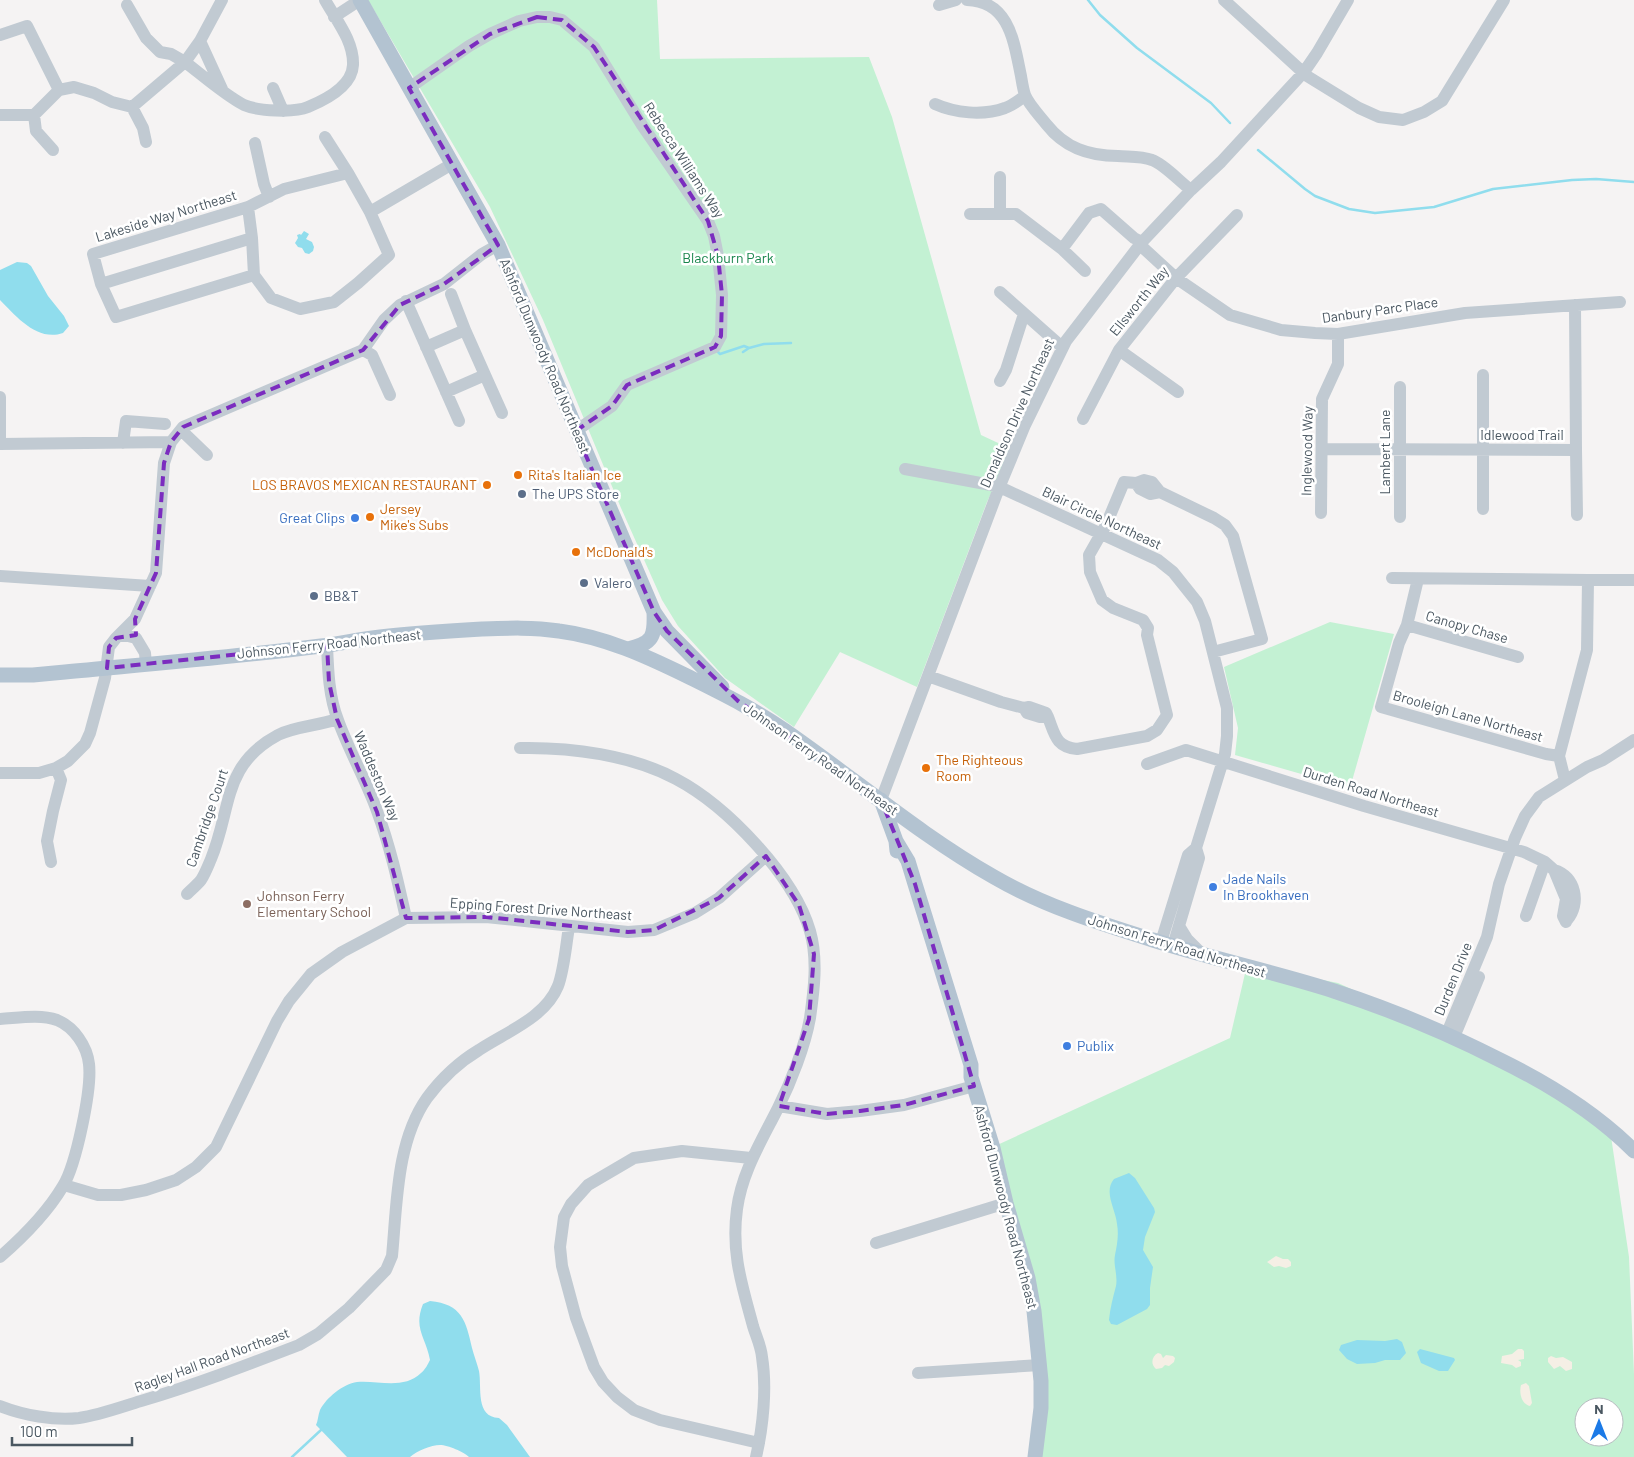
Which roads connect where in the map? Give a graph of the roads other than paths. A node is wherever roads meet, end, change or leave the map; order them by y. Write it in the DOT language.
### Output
graph roads {
  1 [pos="222,0"];
  2 [pos="325,0"];
  3 [pos="360,0"];
  4 [pos="956,0"];
  5 [pos="967,0"];
  6 [pos="1224,0"];
  7 [pos="1348,0"];
  8 [pos="1504,0"];
  9 [pos="127,5"];
  10 [pos="939,5"];
  11 [pos="334,17"];
  12 [pos="0,35"];
  13 [pos="200,41"];
  14 [pos="185,62"];
  15 [pos="1304,72"];
  16 [pos="273,88"];
  17 [pos="409,88"];
  18 [pos="59,90"];
  19 [pos="222,90"];
  20 [pos="1025,96"];
  21 [pos="935,104"];
  22 [pos="132,107"];
  23 [pos="283,111"];
  24 [pos="0,115"];
  25 [pos="34,115"];
  26 [pos="325,137"];
  27 [pos="146,142"];
  28 [pos="255,143"];
  29 [pos="53,150"];
  30 [pos="452,164"];
  31 [pos="348,173"];
  32 [pos="1000,177"];
  33 [pos="1191,190"];
  34 [pos="269,197"];
  35 [pos="248,207"];
  36 [pos="370,212"];
  37 [pos="970,214"];
  38 [pos="1000,214"];
  39 [pos="1237,215"];
  40 [pos="252,238"];
  41 [pos="1141,243"];
  42 [pos="498,245"];
  43 [pos="1062,249"];
  44 [pos="1085,272"];
  45 [pos="254,275"];
  46 [pos="1176,278"];
  47 [pos="101,284"];
  48 [pos="1000,292"];
  49 [pos="451,294"];
  50 [pos="406,302"];
  51 [pos="1620,302"];
  52 [pos="1574,305"];
  53 [pos="1024,314"];
  54 [pos="465,330"];
  55 [pos="1338,334"];
  56 [pos="367,345"];
  57 [pos="426,347"];
  58 [pos="1062,348"];
  59 [pos="1119,350"];
  60 [pos="485,375"];
  61 [pos="1483,375"];
  62 [pos="1000,381"];
  63 [pos="1400,387"];
  64 [pos="446,392"];
  65 [pos="1178,392"];
  66 [pos="390,395"];
  67 [pos="0,397"];
  68 [pos="502,413"];
  69 [pos="1083,419"];
  70 [pos="459,421"];
  71 [pos="165,424"];
  72 [pos="181,430"];
  73 [pos="576,430"];
  74 [pos="171,442"];
  75 [pos="123,443"];
  76 [pos="0,444"];
  77 [pos="1322,449"];
  78 [pos="1400,450"];
  79 [pos="1483,450"];
  80 [pos="1576,450"];
  81 [pos="207,455"];
  82 [pos="905,469"];
  83 [pos="999,488"];
  84 [pos="1483,509"];
  85 [pos="1321,513"];
  86 [pos="1577,515"];
  87 [pos="1400,517"];
  88 [pos="1100,534"];
  89 [pos="0,576"];
  90 [pos="1392,578"];
  91 [pos="1418,579"];
  92 [pos="1588,580"];
  93 [pos="1634,580"];
  94 [pos="150,586"];
  95 [pos="654,612"];
  96 [pos="135,619"];
  97 [pos="1407,625"];
  98 [pos="119,636"];
  99 [pos="136,638"];
  100 [pos="327,646"];
  101 [pos="628,648"];
  102 [pos="1213,652"];
  103 [pos="688,653"];
  104 [pos="1518,657"];
  105 [pos="654,659"];
  106 [pos="146,664"];
  107 [pos="107,668"];
  108 [pos="0,675"];
  109 [pos="928,676"];
  110 [pos="738,701"];
  111 [pos="337,719"];
  112 [pos="1634,740"];
  113 [pos="520,748"];
  114 [pos="1559,756"];
  115 [pos="1222,761"];
  116 [pos="1147,764"];
  117 [pos="56,768"];
  118 [pos="0,773"];
  119 [pos="1565,780"];
  120 [pos="881,800"];
  121 [pos="1196,848"];
  122 [pos="1512,848"];
  123 [pos="766,856"];
  124 [pos="51,862"];
  125 [pos="1550,866"];
  126 [pos="187,894"];
  127 [pos="1570,898"];
  128 [pos="1526,916"];
  129 [pos="406,918"];
  130 [pos="569,926"];
  131 [pos="1179,926"];
  132 [pos="1167,944"];
  133 [pos="1203,955"];
  134 [pos="0,1020"];
  135 [pos="1450,1035"];
  136 [pos="973,1081"];
  137 [pos="779,1106"];
  138 [pos="1634,1151"];
  139 [pos="751,1158"];
  140 [pos="64,1185"];
  141 [pos="1006,1203"];
  142 [pos="876,1243"];
  143 [pos="0,1258"];
  144 [pos="1040,1365"];
  145 [pos="918,1373"];
  146 [pos="0,1406"];
  147 [pos="759,1443"];
  148 [pos="756,1457"];
  149 [pos="1035,1457"];
  1 -- 13 [label="street"];
  2 -- 11 [label="street"];
  3 -- 11 [label="street"];
  3 -- 17 [label="main road, Ashford Dunwoody Road Northeast"];
  4 -- 10 [label="street"];
  5 -- 20 [label="street"];
  6 -- 15 [label="street"];
  7 -- 15 [label="street, Donaldson Drive Northeast"];
  8 -- 15 [label="street"];
  9 -- 14 [label="street"];
  11 -- 23 [label="street"];
  12 -- 18 [label="street"];
  13 -- 14 [label="street"];
  13 -- 19 [label="street"];
  14 -- 19 [label="street"];
  14 -- 22 [label="street"];
  15 -- 33 [label="street, Donaldson Drive Northeast"];
  16 -- 23 [label="street"];
  17 -- 30 [label="main road, Ashford Dunwoody Road Northeast"];
  17 -- 73 [label="street, Rebecca Williams Way"];
  18 -- 22 [label="street"];
  18 -- 25 [label="street"];
  19 -- 23 [label="street"];
  20 -- 21 [label="street"];
  20 -- 33 [label="street"];
  22 -- 27 [label="street"];
  24 -- 25 [label="street"];
  25 -- 29 [label="street"];
  26 -- 31 [label="street"];
  28 -- 34 [label="street"];
  30 -- 36 [label="street"];
  30 -- 42 [label="main road, Ashford Dunwoody Road Northeast"];
  31 -- 34 [label="street, Lakeside Way Northeast"];
  31 -- 36 [label="street"];
  32 -- 38 [label="street"];
  33 -- 41 [label="street, Donaldson Drive Northeast"];
  34 -- 35 [label="street, Lakeside Way Northeast"];
  35 -- 40 [label="street, Lakeside Way Northeast"];
  35 -- 47 [label="street, Lakeside Way Northeast"];
  36 -- 45 [label="street"];
  37 -- 38 [label="street"];
  38 -- 43 [label="street"];
  39 -- 46 [label="street, Ellsworth Way"];
  40 -- 45 [label="street, Lakeside Way Northeast"];
  40 -- 47 [label="street"];
  41 -- 43 [label="street, Danbury Parc Place"];
  41 -- 46 [label="street, Danbury Parc Place"];
  41 -- 58 [label="street, Donaldson Drive Northeast"];
  42 -- 50 [label="street"];
  42 -- 73 [label="main road, Ashford Dunwoody Road Northeast"];
  43 -- 44 [label="street"];
  45 -- 47 [label="street, Lakeside Way Northeast"];
  46 -- 55 [label="street, Danbury Parc Place"];
  46 -- 59 [label="street, Ellsworth Way"];
  48 -- 53 [label="street"];
  49 -- 54 [label="street"];
  50 -- 56 [label="street"];
  50 -- 57 [label="street"];
  51 -- 52 [label="street, Danbury Parc Place"];
  52 -- 55 [label="street, Danbury Parc Place"];
  52 -- 80 [label="street, Idlewood Trail"];
  53 -- 58 [label="street"];
  53 -- 62 [label="street"];
  54 -- 57 [label="street"];
  54 -- 60 [label="street"];
  55 -- 77 [label="street, Inglewood Way"];
  56 -- 66 [label="street"];
  56 -- 72 [label="street"];
  57 -- 64 [label="street"];
  58 -- 83 [label="street, Donaldson Drive Northeast"];
  59 -- 65 [label="street"];
  59 -- 69 [label="street, Ellsworth Way"];
  60 -- 64 [label="street"];
  60 -- 68 [label="street"];
  61 -- 79 [label="street"];
  63 -- 78 [label="street, Lambert Lane"];
  64 -- 70 [label="street"];
  67 -- 76 [label="street"];
  71 -- 75 [label="street"];
  72 -- 74 [label="street"];
  72 -- 81 [label="street"];
  73 -- 95 [label="main road, Ashford Dunwoody Road Northeast"];
  74 -- 75 [label="street"];
  74 -- 94 [label="street"];
  75 -- 76 [label="street"];
  77 -- 78 [label="street, Idlewood Trail"];
  77 -- 85 [label="street, Inglewood Way"];
  78 -- 79 [label="street, Idlewood Trail"];
  78 -- 87 [label="street, Lambert Lane"];
  79 -- 80 [label="street, Idlewood Trail"];
  79 -- 84 [label="street"];
  80 -- 86 [label="street"];
  82 -- 83 [label="street, Blair Circle Northeast"];
  83 -- 88 [label="street, Blair Circle Northeast"];
  83 -- 109 [label="street, Donaldson Drive Northeast"];
  88 -- 102 [label="street, Blair Circle Northeast"];
  88 -- 102 [label="street"];
  88 -- 109 [label="street"];
  89 -- 94 [label="street"];
  90 -- 91 [label="street"];
  91 -- 92 [label="street"];
  91 -- 97 [label="street, Brooleigh Lane Northeast"];
  92 -- 93 [label="street"];
  92 -- 114 [label="street, Brooleigh Lane Northeast"];
  94 -- 96 [label="street"];
  95 -- 101 [label="main road"];
  95 -- 103 [label="main road, Ashford Dunwoody Road Northeast"];
  96 -- 98 [label="street"];
  96 -- 99 [label="street"];
  97 -- 104 [label="street, Canopy Chase"];
  97 -- 114 [label="street, Brooleigh Lane Northeast"];
  98 -- 99 [label="street"];
  98 -- 107 [label="street"];
  99 -- 106 [label="street"];
  100 -- 101 [label="main road, Johnson Ferry Road Northeast"];
  100 -- 106 [label="main road, Johnson Ferry Road Northeast"];
  100 -- 111 [label="street, Waddeston Way"];
  101 -- 105 [label="main road, Johnson Ferry Road Northeast"];
  102 -- 115 [label="street, Blair Circle Northeast"];
  103 -- 105 [label="main road"];
  103 -- 110 [label="main road, Ashford Dunwoody Road Northeast"];
  105 -- 110 [label="main road, Johnson Ferry Road Northeast"];
  106 -- 107 [label="main road, Johnson Ferry Road Northeast"];
  107 -- 108 [label="main road, Johnson Ferry Road Northeast"];
  107 -- 117 [label="street"];
  109 -- 120 [label="street, Donaldson Drive Northeast"];
  110 -- 120 [label="main road, Johnson Ferry Road Northeast"];
  111 -- 126 [label="street, Cambridge Court"];
  111 -- 129 [label="street, Waddeston Way"];
  112 -- 119 [label="street, Durden Drive"];
  113 -- 123 [label="street"];
  114 -- 119 [label="street, Brooleigh Lane Northeast"];
  115 -- 116 [label="street, Durden Road Northeast"];
  115 -- 121 [label="street, Blair Circle Northeast"];
  115 -- 122 [label="street, Durden Road Northeast"];
  117 -- 118 [label="street"];
  117 -- 124 [label="street"];
  119 -- 122 [label="street, Durden Drive"];
  120 -- 132 [label="main road, Johnson Ferry Road Northeast"];
  120 -- 136 [label="main road, Ashford Dunwoody Road Northeast"];
  121 -- 131 [label="street, Blair Circle Northeast"];
  121 -- 132 [label="street, Blair Circle Northeast"];
  122 -- 125 [label="street, Durden Road Northeast"];
  122 -- 135 [label="street, Durden Drive"];
  123 -- 130 [label="street, Epping Forest Drive Northeast"];
  123 -- 137 [label="street"];
  125 -- 127 [label="street"];
  125 -- 128 [label="street"];
  129 -- 130 [label="street, Epping Forest Drive Northeast"];
  129 -- 140 [label="street, Epping Forest Drive Northeast"];
  130 -- 146 [label="street, Ragley Hall Road Northeast"];
  131 -- 132 [label="street, Blair Circle Northeast"];
  131 -- 133 [label="street"];
  132 -- 133 [label="main road, Johnson Ferry Road Northeast"];
  133 -- 135 [label="main road, Johnson Ferry Road Northeast"];
  134 -- 140 [label="street"];
  135 -- 138 [label="main road, Johnson Ferry Road Northeast"];
  136 -- 137 [label="street"];
  136 -- 141 [label="main road, Ashford Dunwoody Road Northeast"];
  137 -- 139 [label="street"];
  139 -- 147 [label="street"];
  139 -- 147 [label="street"];
  140 -- 143 [label="street"];
  141 -- 142 [label="street"];
  141 -- 144 [label="main road, Ashford Dunwoody Road Northeast"];
  144 -- 145 [label="street"];
  144 -- 149 [label="main road, Ashford Dunwoody Road Northeast"];
  147 -- 148 [label="street"];
}
